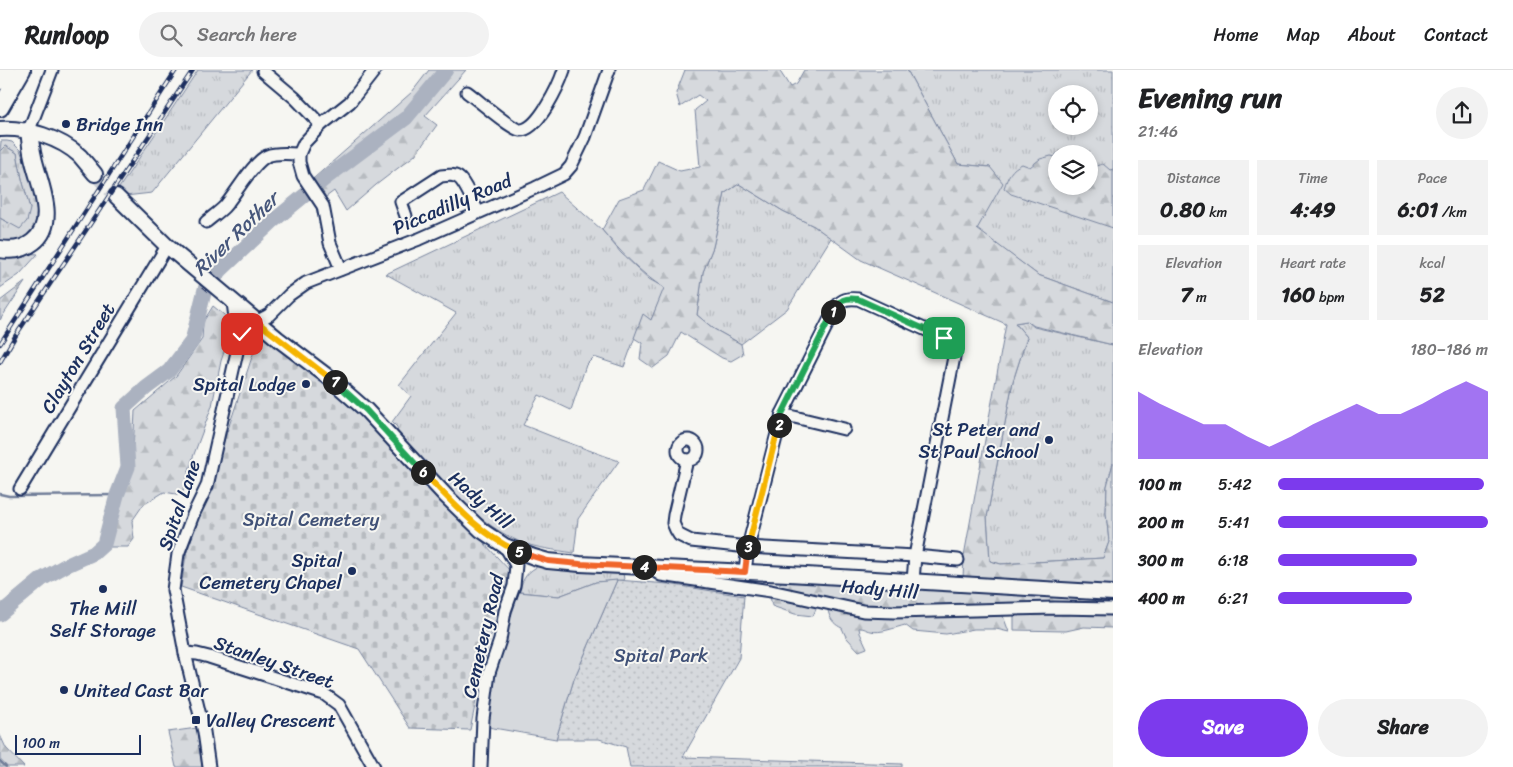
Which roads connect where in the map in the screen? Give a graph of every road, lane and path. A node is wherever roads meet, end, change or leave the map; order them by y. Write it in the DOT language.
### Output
graph roads {
  1 [pos="7,70"];
  2 [pos="22,70"];
  3 [pos="375,70"];
  4 [pos="564,70"];
  5 [pos="609,70"];
  6 [pos="263,71"];
  7 [pos="47,75"];
  8 [pos="5,86"];
  9 [pos="467,92"];
  10 [pos="0,118"];
  11 [pos="321,125"];
  12 [pos="29,130"];
  13 [pos="299,154"];
  14 [pos="95,174"];
  15 [pos="116,196"];
  16 [pos="478,212"];
  17 [pos="406,216"];
  18 [pos="206,222"];
  19 [pos="167,246"];
  20 [pos="0,249"];
  21 [pos="341,269"];
  22 [pos="233,302"];
  23 [pos="256,321"];
  24 [pos="239,343"];
  25 [pos="782,414"];
  26 [pos="844,429"];
  27 [pos="687,460"];
  28 [pos="20,489"];
  29 [pos="505,546"];
  30 [pos="748,547"];
  31 [pos="915,556"];
  32 [pos="958,560"];
  33 [pos="648,567"];
  34 [pos="745,572"];
  35 [pos="913,581"];
  36 [pos="1113,593"];
  37 [pos="1113,608"];
  38 [pos="185,654"];
  39 [pos="209,767"];
  40 [pos="374,767"];
  41 [pos="480,767"];
  1 -- 8 [label="highway"];
  2 -- 8 [label="highway"];
  3 -- 11 [label="street"];
  4 -- 9 [label="street"];
  5 -- 16 [label="street, Piccadilly Road"];
  6 -- 11 [label="street"];
  7 -- 12 [label="street"];
  8 -- 10 [label="highway"];
  10 -- 12 [label="main road"];
  11 -- 13 [label="street"];
  12 -- 14 [label="main road"];
  12 -- 20 [label="highway"];
  13 -- 18 [label="street"];
  13 -- 21 [label="street"];
  15 -- 19 [label="main road, Hady Hill"];
  16 -- 17 [label="street"];
  16 -- 21 [label="street, Piccadilly Road"];
  19 -- 22 [label="main road, Hady Hill"];
  19 -- 28 [label="street, Clayton Street"];
  21 -- 23 [label="street, Piccadilly Road"];
  22 -- 23 [label="main road, Hady Hill"];
  22 -- 24 [label="street, Spital Lane"];
  23 -- 24 [label="street, Spital Lane"];
  23 -- 29 [label="main road, Hady Hill"];
  24 -- 38 [label="street, Spital Lane"];
  25 -- 26 [label="street"];
  25 -- 30 [label="street"];
  25 -- 31 [label="street"];
  27 -- 30 [label="street, Hady Hill"];
  29 -- 33 [label="main road, Hady Hill"];
  29 -- 41 [label="street, Cemetery Road"];
  30 -- 31 [label="street, Hady Hill"];
  30 -- 34 [label="street"];
  31 -- 32 [label="street, Hady Hill"];
  31 -- 35 [label="street"];
  33 -- 34 [label="main road, Hady Hill"];
  33 -- 37 [label="street, Hady Hill"];
  34 -- 35 [label="main road, Hady Hill"];
  35 -- 36 [label="main road, Hady Hill"];
  38 -- 39 [label="street, Spital Lane"];
  38 -- 40 [label="street, Stanley Street"];
}
